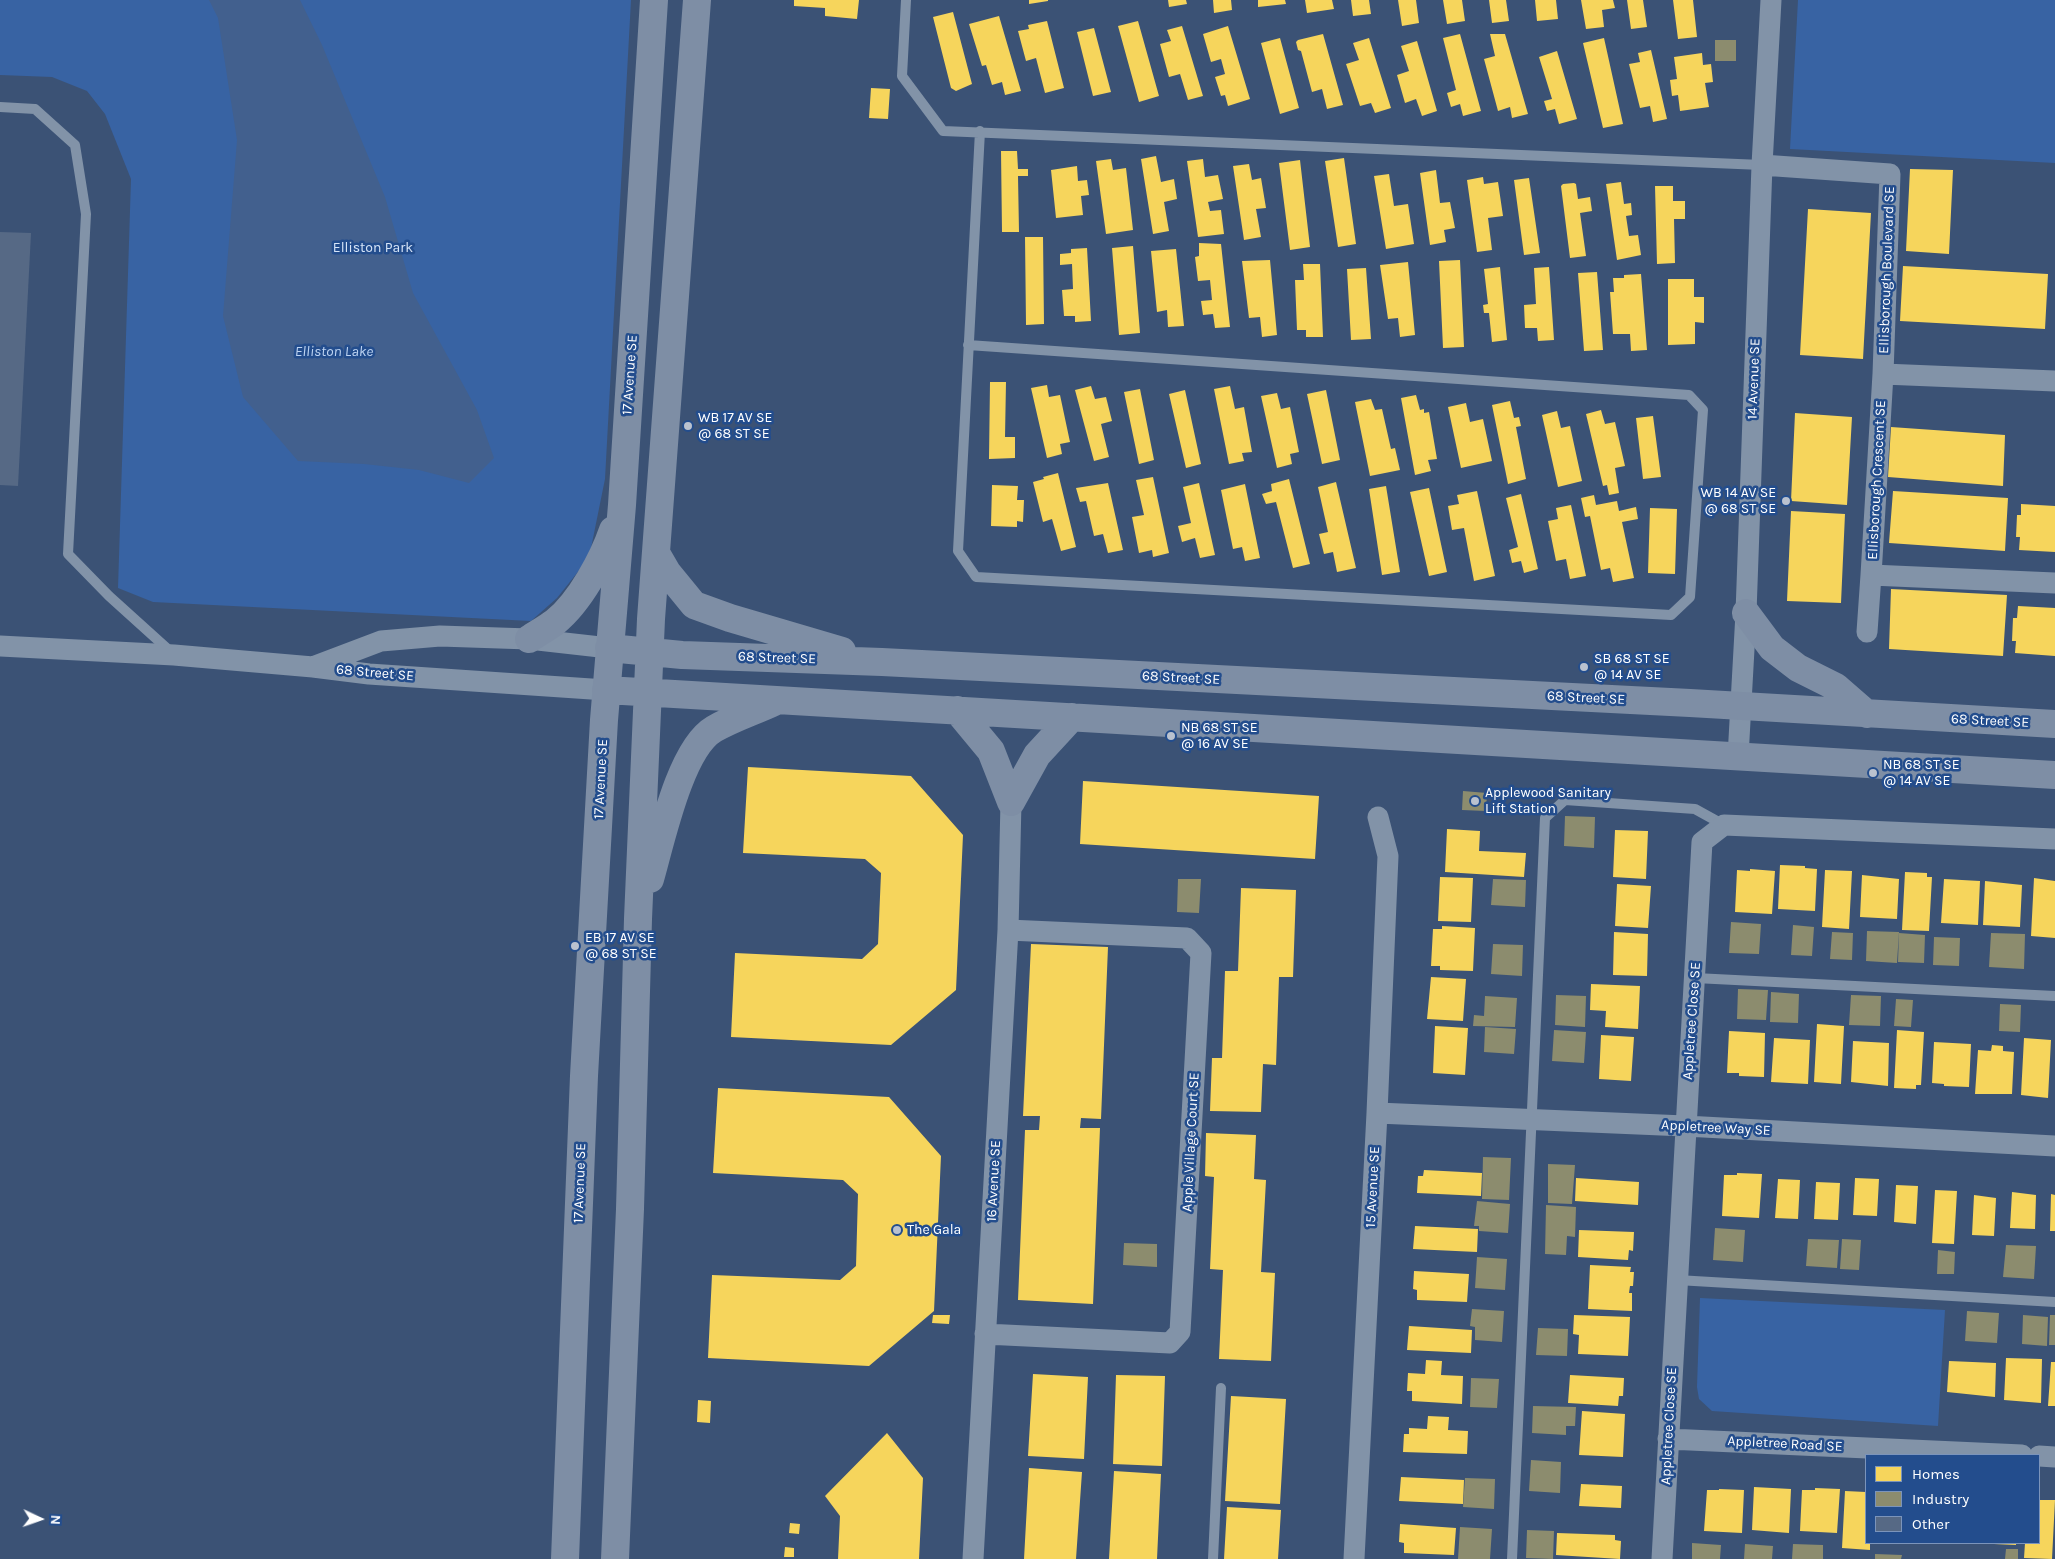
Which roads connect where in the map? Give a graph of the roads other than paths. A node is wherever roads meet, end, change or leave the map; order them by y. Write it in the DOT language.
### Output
graph roads {
  1 [pos="654,0"];
  2 [pos="698,0"];
  3 [pos="906,0"];
  4 [pos="1771,0"];
  5 [pos="0,107"];
  6 [pos="980,131"];
  7 [pos="1762,165"];
  8 [pos="968,345"];
  9 [pos="1883,374"];
  10 [pos="2055,380"];
  11 [pos="622,505"];
  12 [pos="656,554"];
  13 [pos="1871,575"];
  14 [pos="2055,583"];
  15 [pos="1746,614"];
  16 [pos="1867,632"];
  17 [pos="529,639"];
  18 [pos="0,646"];
  19 [pos="609,648"];
  20 [pos="650,651"];
  21 [pos="174,655"];
  22 [pos="882,662"];
  23 [pos="313,666"];
  24 [pos="606,690"];
  25 [pos="649,693"];
  26 [pos="780,700"];
  27 [pos="1740,706"];
  28 [pos="957,710"];
  29 [pos="1867,714"];
  30 [pos="1072,717"];
  31 [pos="2055,724"];
  32 [pos="1738,758"];
  33 [pos="2055,775"];
  34 [pos="1011,802"];
  35 [pos="1378,817"];
  36 [pos="1724,825"];
  37 [pos="2055,839"];
  38 [pos="638,919"];
  39 [pos="1008,930"];
  40 [pos="1695,978"];
  41 [pos="2055,996"];
  42 [pos="1377,1113"];
  43 [pos="1532,1119"];
  44 [pos="1685,1126"];
  45 [pos="2055,1146"];
  46 [pos="1677,1280"];
  47 [pos="2055,1302"];
  48 [pos="985,1334"];
  49 [pos="1221,1388"];
  50 [pos="1668,1439"];
  51 [pos="2000,1454"];
  52 [pos="2040,1456"];
  53 [pos="2055,1457"];
  54 [pos="566,1559"];
  55 [pos="615,1559"];
  56 [pos="973,1559"];
  57 [pos="1213,1559"];
  58 [pos="1354,1559"];
  59 [pos="1512,1559"];
  60 [pos="1662,1559"];
  1 -- 11 [label="main road, 17 Avenue SE"];
  2 -- 12 [label="main road"];
  3 -- 6 [label="lane"];
  4 -- 7 [label="street, 14 Avenue SE"];
  5 -- 21 [label="lane"];
  6 -- 7 [label="lane"];
  6 -- 8 [label="lane"];
  7 -- 9 [label="street, Ellisborough Boulevard SE"];
  7 -- 15 [label="street, 14 Avenue SE"];
  8 -- 8 [label="lane"];
  9 -- 10 [label="street"];
  9 -- 13 [label="street, Ellisborough Crescent SE"];
  11 -- 17 [label="main road"];
  11 -- 19 [label="main road, 17 Avenue SE"];
  12 -- 20 [label="main road"];
  12 -- 22 [label="main road"];
  13 -- 14 [label="street, Ellisborough Crescent SE"];
  13 -- 16 [label="street"];
  15 -- 27 [label="street, 14 Avenue SE"];
  15 -- 29 [label="main road"];
  17 -- 19 [label="street, 68 Street SE"];
  17 -- 23 [label="street, 68 Street SE"];
  18 -- 21 [label="street, 68 Street SE"];
  19 -- 20 [label="main road, 68 Street SE"];
  19 -- 24 [label="main road, 17 Avenue SE"];
  20 -- 22 [label="main road, 68 Street SE"];
  20 -- 25 [label="main road"];
  21 -- 23 [label="street, 68 Street SE"];
  22 -- 27 [label="main road, 68 Street SE"];
  23 -- 24 [label="street, 68 Street SE"];
  24 -- 25 [label="main road, 68 Street SE"];
  24 -- 54 [label="main road, 17 Avenue SE"];
  25 -- 26 [label="main road, 68 Street SE"];
  25 -- 38 [label="main road"];
  26 -- 28 [label="main road, 68 Street SE"];
  26 -- 38 [label="main road"];
  27 -- 29 [label="main road, 68 Street SE"];
  27 -- 32 [label="street, 14 Avenue SE"];
  28 -- 30 [label="main road, 68 Street SE"];
  28 -- 34 [label="main road"];
  29 -- 31 [label="main road, 68 Street SE"];
  30 -- 32 [label="main road, 68 Street SE"];
  30 -- 34 [label="main road"];
  32 -- 33 [label="main road, 68 Street SE"];
  34 -- 39 [label="street, 16 Avenue SE"];
  35 -- 42 [label="street, 15 Avenue SE"];
  36 -- 37 [label="street"];
  36 -- 40 [label="street, Appletree Close SE"];
  36 -- 43 [label="lane"];
  38 -- 55 [label="main road"];
  39 -- 48 [label="street, 16 Avenue SE"];
  39 -- 48 [label="street, Apple Village Court SE"];
  40 -- 41 [label="lane"];
  40 -- 44 [label="street, Appletree Close SE"];
  42 -- 43 [label="street, Appletree Way SE"];
  42 -- 58 [label="street, 15 Avenue SE"];
  43 -- 44 [label="street, Appletree Way SE"];
  43 -- 59 [label="lane"];
  44 -- 45 [label="street, Appletree Way SE"];
  44 -- 46 [label="street, Appletree Close SE"];
  46 -- 47 [label="lane"];
  46 -- 50 [label="street, Appletree Close SE"];
  48 -- 56 [label="street, 16 Avenue SE"];
  49 -- 57 [label="lane"];
  50 -- 51 [label="street, Appletree Road SE"];
  50 -- 60 [label="street, Appletree Close SE"];
  52 -- 53 [label="street"];
}
